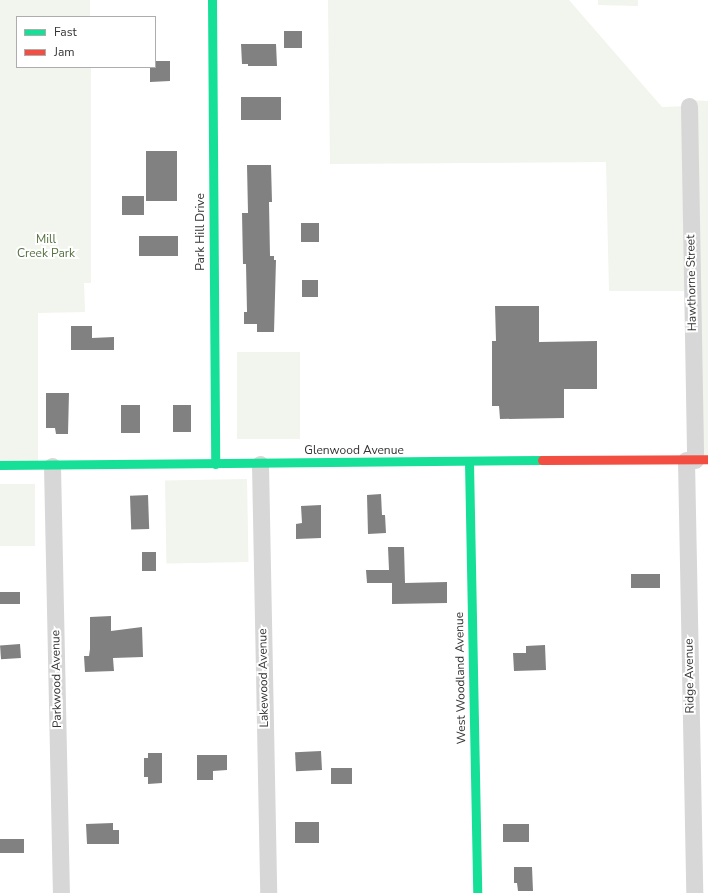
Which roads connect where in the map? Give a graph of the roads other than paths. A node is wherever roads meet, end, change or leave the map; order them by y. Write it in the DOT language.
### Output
graph roads {
  1 [pos="212,0"];
  2 [pos="689,106"];
  3 [pos="696,460"];
  4 [pos="469,462"];
  5 [pos="215,464"];
  6 [pos="260,464"];
  7 [pos="0,465"];
  8 [pos="52,466"];
  9 [pos="61,893"];
  10 [pos="268,893"];
  11 [pos="477,893"];
  12 [pos="694,893"];
  1 -- 5 [label="street, Park Hill Drive"];
  2 -- 3 [label="street, Hawthorne Street"];
  3 -- 4 [label="street, Glenwood Avenue"];
  3 -- 12 [label="street, Ridge Avenue"];
  4 -- 6 [label="street, Glenwood Avenue"];
  4 -- 11 [label="street, West Woodland Avenue"];
  5 -- 6 [label="street, Glenwood Avenue"];
  5 -- 8 [label="street, Glenwood Avenue"];
  6 -- 10 [label="street, Lakewood Avenue"];
  7 -- 8 [label="street, Glenwood Avenue"];
  8 -- 9 [label="street, Parkwood Avenue"];
}
